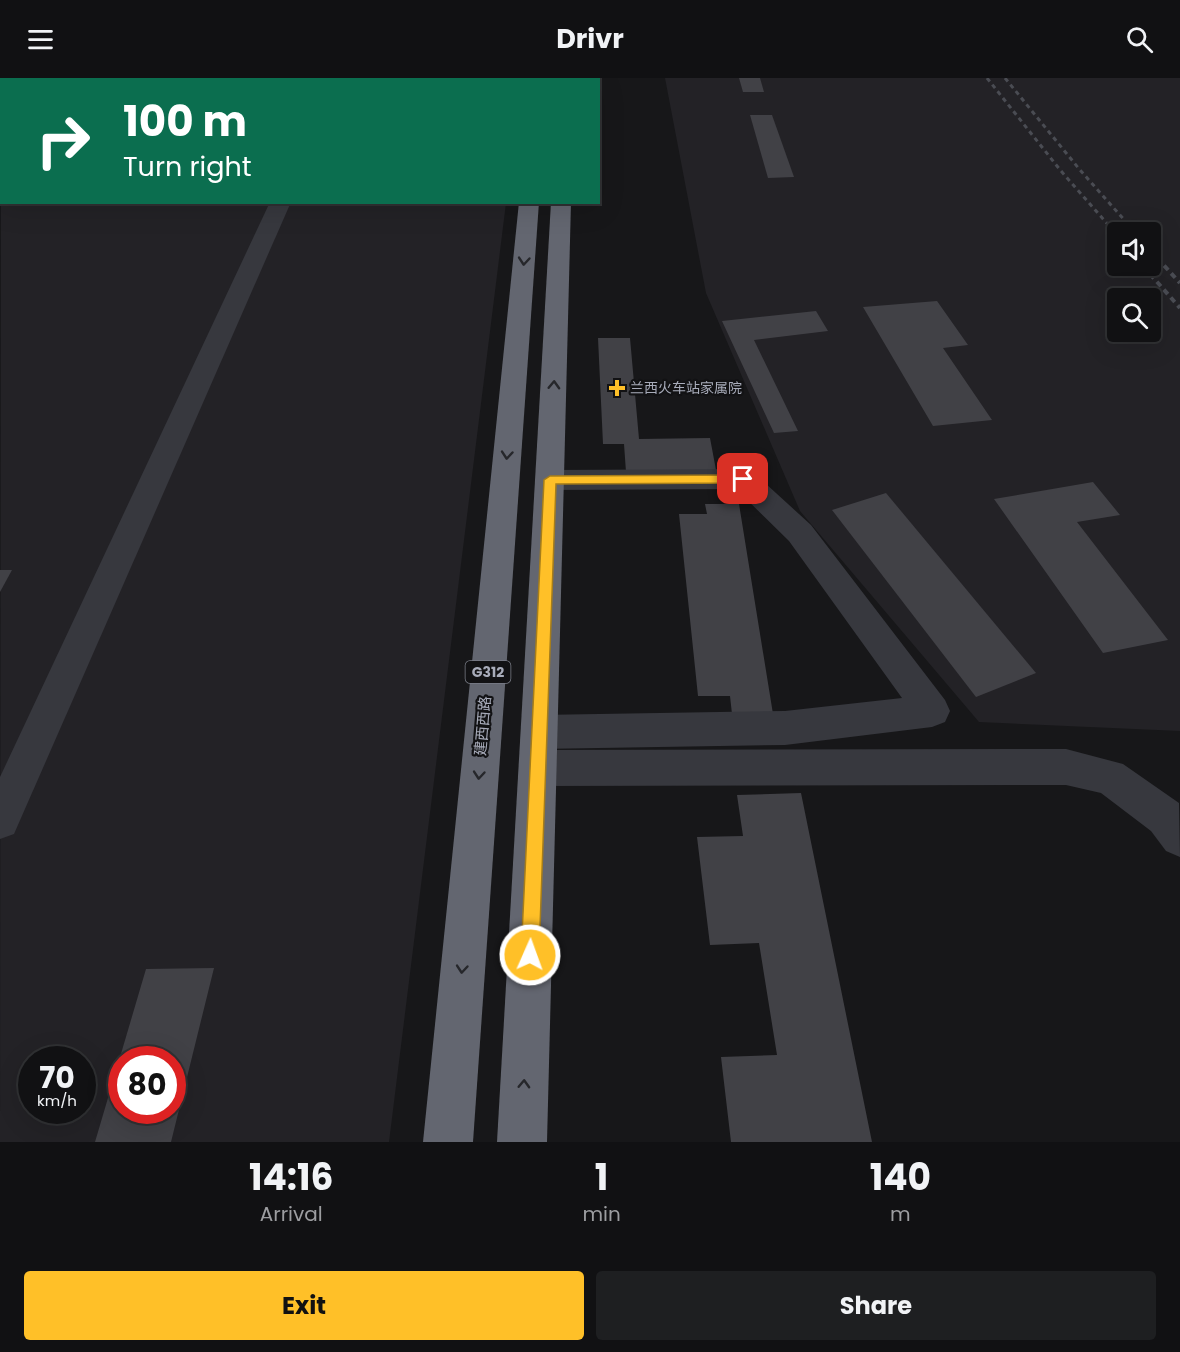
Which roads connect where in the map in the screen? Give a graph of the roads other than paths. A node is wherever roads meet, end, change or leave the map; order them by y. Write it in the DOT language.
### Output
graph roads {
  1 [pos="280,204"];
  2 [pos="529,204"];
  3 [pos="561,204"];
  4 [pos="550,480"];
  5 [pos="538,750"];
  6 [pos="0,820"];
  7 [pos="1180,837"];
  8 [pos="448,1142"];
  9 [pos="522,1142"];
  1 -- 6 [label="lane"];
  2 -- 8 [label="highway, 建西西路 / G312, one-way"];
  4 -- 3 [label="highway, one-way"];
  4 -- 5 [label="highway"];
  4 -- 5 [label="lane"];
  5 -- 7 [label="lane"];
  9 -- 5 [label="highway, one-way"];
}
